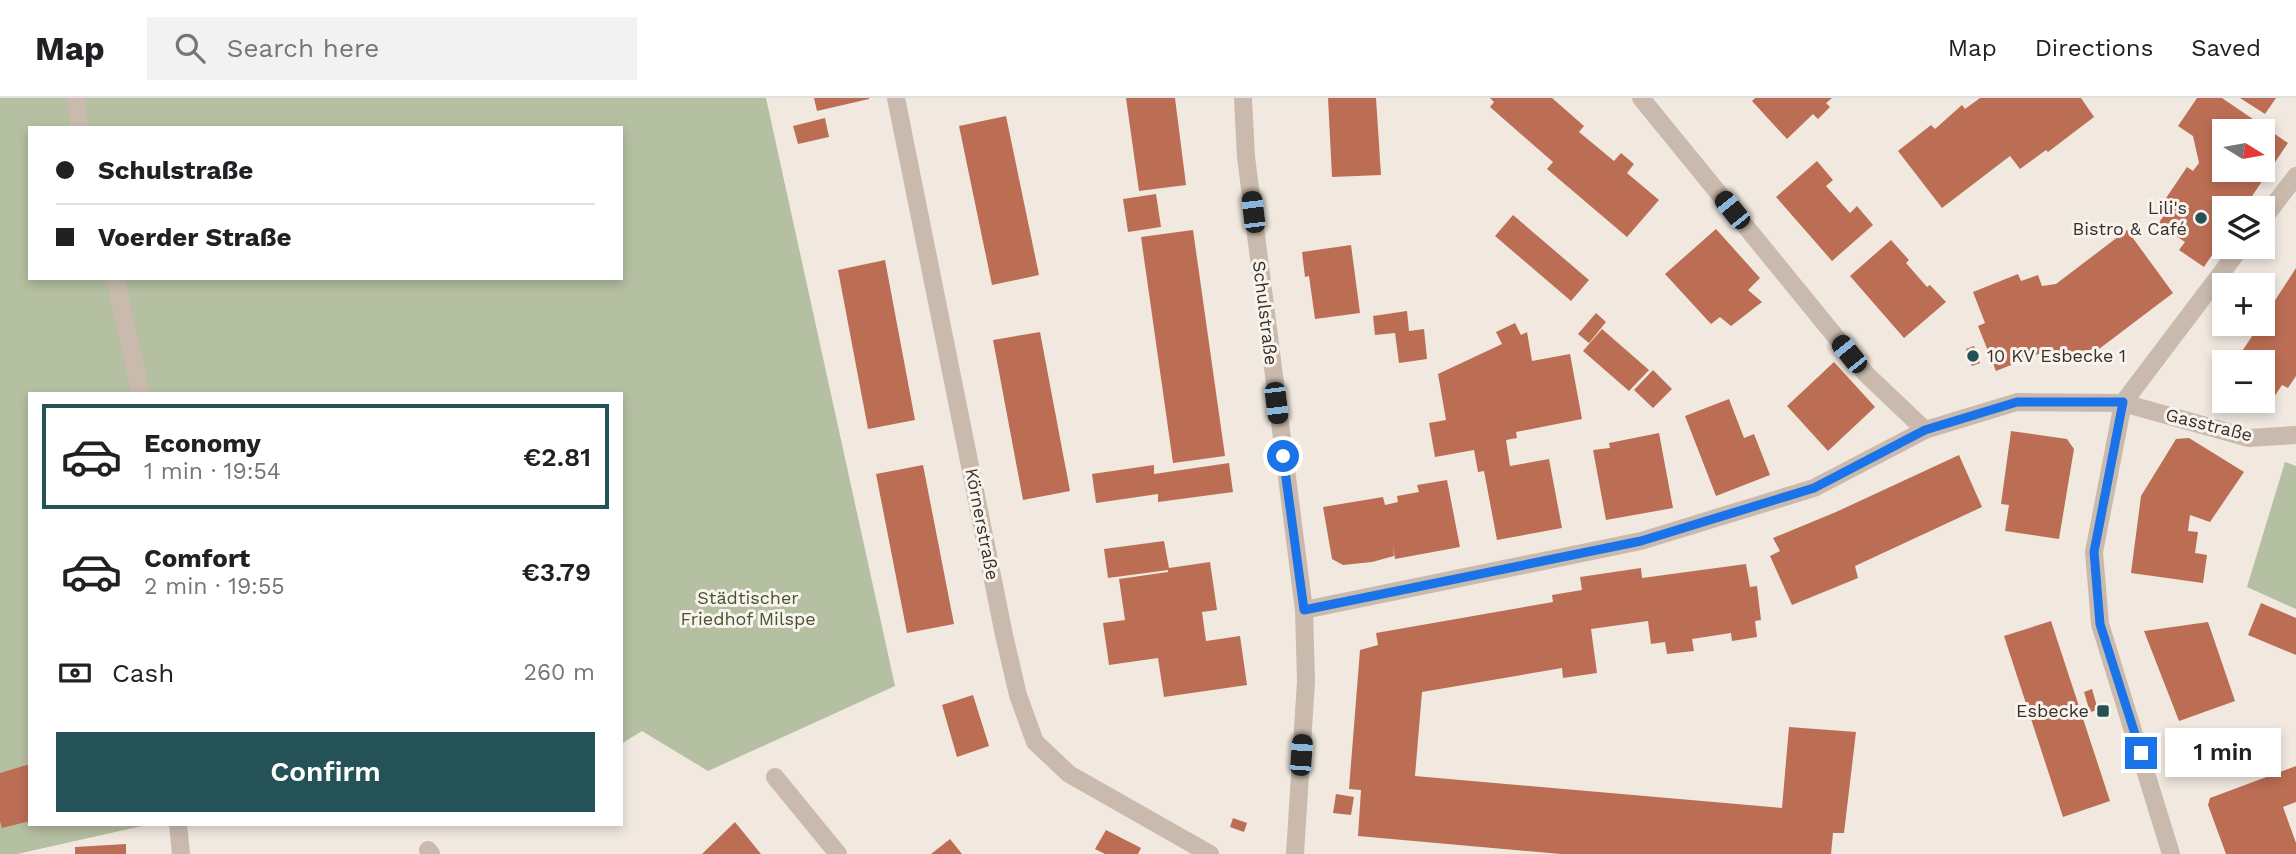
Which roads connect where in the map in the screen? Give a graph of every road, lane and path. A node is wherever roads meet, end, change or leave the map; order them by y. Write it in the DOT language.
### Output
graph roads {
  1 [pos="76,98"];
  2 [pos="895,98"];
  3 [pos="1243,98"];
  4 [pos="1650,101"];
  5 [pos="79,126"];
  6 [pos="2296,176"];
  7 [pos="2275,203"];
  8 [pos="2232,259"];
  9 [pos="114,280"];
  10 [pos="141,392"];
  11 [pos="2123,402"];
  12 [pos="1925,430"];
  13 [pos="2296,435"];
  14 [pos="1304,610"];
  15 [pos="775,777"];
  16 [pos="178,826"];
  17 [pos="181,854"];
  18 [pos="838,854"];
  19 [pos="1210,854"];
  20 [pos="1295,854"];
  21 [pos="2171,854"];
  1 -- 5 [label="street"];
  2 -- 19 [label="street, Körnerstraße"];
  3 -- 14 [label="street, Schulstraße"];
  4 -- 12 [label="street"];
  6 -- 7 [label="street"];
  8 -- 11 [label="street"];
  9 -- 10 [label="street"];
  11 -- 12 [label="street, Gasstraße"];
  11 -- 13 [label="street, Gasstraße"];
  11 -- 21 [label="street"];
  12 -- 14 [label="street, Gasstraße"];
  14 -- 20 [label="street, Schulstraße"];
  15 -- 18 [label="street"];
  16 -- 17 [label="street"];
}
